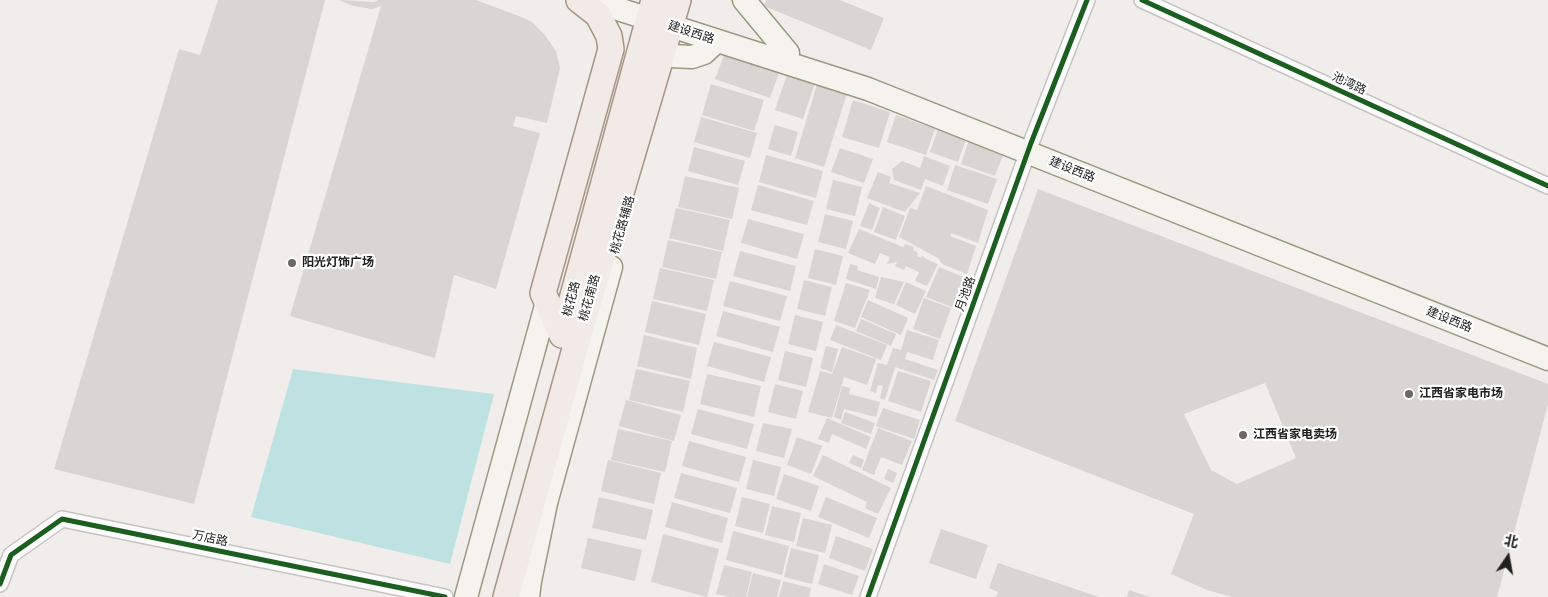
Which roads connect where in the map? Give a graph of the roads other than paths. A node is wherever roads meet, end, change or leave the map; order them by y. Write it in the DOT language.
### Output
graph roads {
  1 [pos="579,0"];
  2 [pos="590,0"];
  3 [pos="624,0"];
  4 [pos="744,0"];
  5 [pos="1087,0"];
  6 [pos="1142,0"];
  7 [pos="669,13"];
  8 [pos="717,41"];
  9 [pos="788,53"];
  10 [pos="670,56"];
  11 [pos="1029,147"];
  12 [pos="1548,186"];
  13 [pos="547,302"];
  14 [pos="570,337"];
  15 [pos="1548,348"];
  16 [pos="1548,359"];
  17 [pos="0,584"];
  18 [pos="526,592"];
  19 [pos="445,597"];
  20 [pos="466,597"];
  21 [pos="489,597"];
  22 [pos="506,597"];
  23 [pos="868,597"];
  1 -- 13 [label="main road"];
  2 -- 7 [label="main road, 建设西路"];
  3 -- 7 [label="main road, 建设西路"];
  4 -- 9 [label="main road"];
  5 -- 11 [label="street, 月池路"];
  6 -- 12 [label="street, 池湾路"];
  7 -- 8 [label="main road, 建设西路"];
  7 -- 9 [label="main road, 建设西路"];
  7 -- 10 [label="main road, 桃花路辅路"];
  7 -- 14 [label="main road, 桃花南路"];
  8 -- 10 [label="main road"];
  8 -- 11 [label="main road, 建设西路"];
  9 -- 11 [label="main road, 建设西路"];
  10 -- 18 [label="main road, 桃花路辅路"];
  11 -- 15 [label="main road, 建设西路"];
  11 -- 16 [label="main road, 建设西路"];
  11 -- 23 [label="street, 月池路"];
  13 -- 14 [label="main road"];
  13 -- 20 [label="main road"];
  14 -- 18 [label="main road"];
  14 -- 21 [label="main road"];
  14 -- 22 [label="main road, 桃花南路"];
  17 -- 19 [label="street, 万店路"];
}
